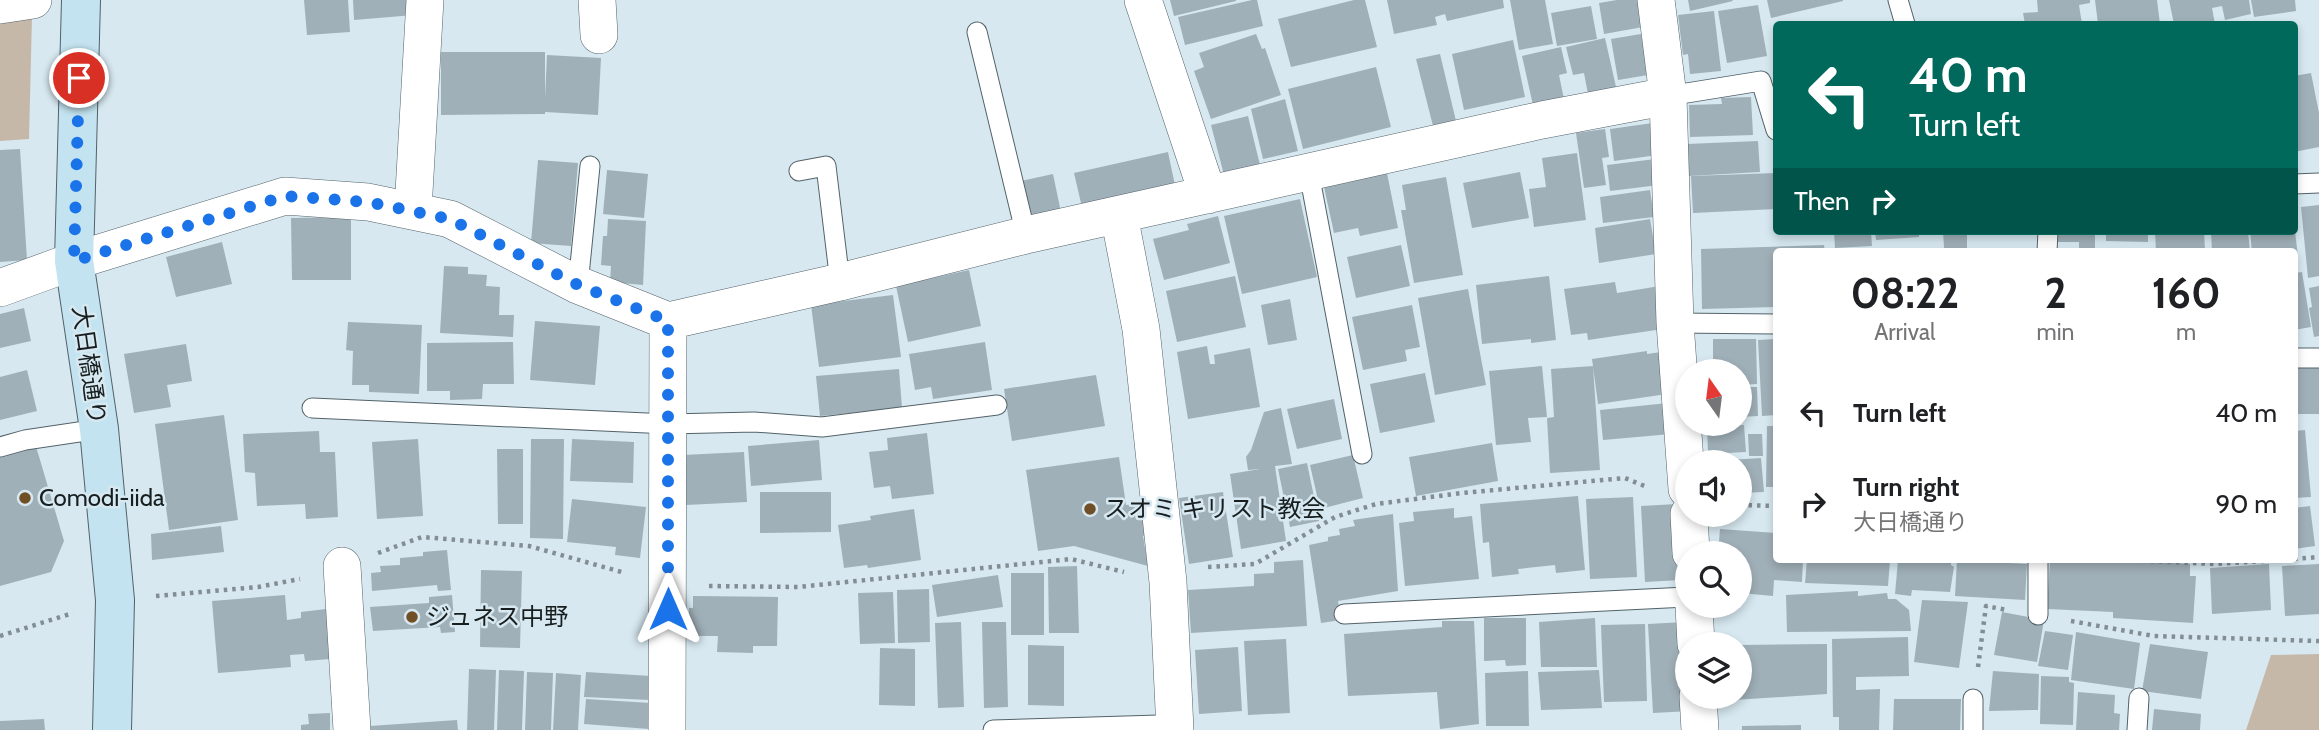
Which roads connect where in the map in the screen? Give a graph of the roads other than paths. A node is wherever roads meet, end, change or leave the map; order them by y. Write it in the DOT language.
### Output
graph roads {
  1 [pos="33,0"];
  2 [pos="81,0"];
  3 [pos="425,0"];
  4 [pos="1143,0"];
  5 [pos="1656,0"];
  6 [pos="1898,0"];
  7 [pos="0,5"];
  8 [pos="1904,21"];
  9 [pos="977,32"];
  10 [pos="1668,96"];
  11 [pos="1773,120"];
  12 [pos="590,166"];
  13 [pos="799,172"];
  14 [pos="1309,173"];
  15 [pos="2319,183"];
  16 [pos="2298,184"];
  17 [pos="1208,195"];
  18 [pos="413,210"];
  19 [pos="1119,215"];
  20 [pos="1026,235"];
  21 [pos="74,261"];
  22 [pos="840,282"];
  23 [pos="578,285"];
  24 [pos="0,288"];
  25 [pos="668,321"];
  26 [pos="1675,323"];
  27 [pos="1773,324"];
  28 [pos="2298,358"];
  29 [pos="2319,358"];
  30 [pos="997,405"];
  31 [pos="312,408"];
  32 [pos="669,424"];
  33 [pos="99,429"];
  34 [pos="0,447"];
  35 [pos="1684,450"];
  36 [pos="1362,454"];
  37 [pos="2038,563"];
  38 [pos="342,566"];
  39 [pos="1675,598"];
  40 [pos="1344,614"];
  41 [pos="2038,615"];
  42 [pos="2138,698"];
  43 [pos="1973,699"];
  44 [pos="1699,709"];
  45 [pos="1175,729"];
  46 [pos="111,730"];
  47 [pos="352,730"];
  48 [pos="667,730"];
  49 [pos="993,730"];
  50 [pos="1700,730"];
  51 [pos="1973,730"];
  52 [pos="2137,730"];
  1 -- 7 [label="street"];
  2 -- 21 [label="street, 大日橋通り"];
  3 -- 18 [label="street"];
  4 -- 17 [label="street"];
  5 -- 10 [label="street"];
  6 -- 8 [label="lane"];
  9 -- 20 [label="lane"];
  10 -- 11 [label="lane"];
  10 -- 14 [label="street"];
  10 -- 26 [label="street"];
  12 -- 23 [label="lane"];
  13 -- 22 [label="lane"];
  14 -- 17 [label="street"];
  14 -- 36 [label="lane"];
  15 -- 16 [label="lane"];
  17 -- 19 [label="street"];
  18 -- 21 [label="street"];
  18 -- 23 [label="street"];
  19 -- 20 [label="street"];
  19 -- 45 [label="street"];
  20 -- 22 [label="street"];
  21 -- 24 [label="street"];
  21 -- 33 [label="street, 大日橋通り"];
  22 -- 25 [label="street"];
  23 -- 25 [label="street"];
  25 -- 32 [label="street"];
  26 -- 27 [label="lane"];
  26 -- 35 [label="street"];
  28 -- 29 [label="lane"];
  30 -- 32 [label="lane"];
  31 -- 32 [label="lane"];
  32 -- 48 [label="street"];
  33 -- 34 [label="lane"];
  33 -- 46 [label="street, 大日橋通り"];
  37 -- 41 [label="lane"];
  38 -- 47 [label="street"];
  39 -- 40 [label="lane"];
  42 -- 52 [label="lane"];
  43 -- 51 [label="lane"];
  44 -- 50 [label="street"];
  45 -- 49 [label="lane"];
}
